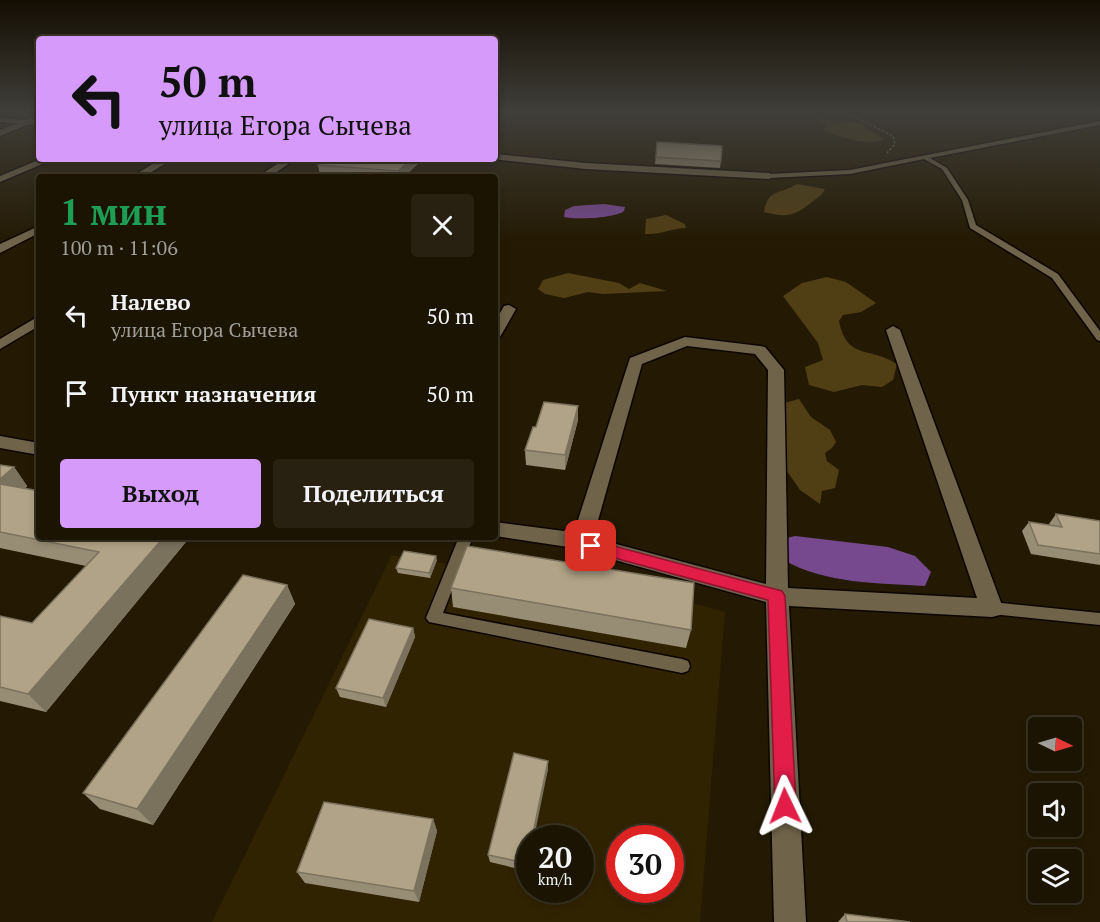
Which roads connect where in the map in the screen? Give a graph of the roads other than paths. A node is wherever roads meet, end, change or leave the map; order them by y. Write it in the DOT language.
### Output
graph roads {
  1 [pos="934,155"];
  2 [pos="498,157"];
  3 [pos="924,157"];
  4 [pos="42,162"];
  5 [pos="163,162"];
  6 [pos="286,162"];
  7 [pos="141,174"];
  8 [pos="267,174"];
  9 [pos="769,176"];
  10 [pos="0,179"];
  11 [pos="36,231"];
  12 [pos="0,249"];
  13 [pos="510,309"];
  14 [pos="36,322"];
  15 [pos="498,329"];
  16 [pos="893,330"];
  17 [pos="1100,338"];
  18 [pos="0,345"];
  19 [pos="0,442"];
  20 [pos="36,448"];
  21 [pos="498,529"];
  22 [pos="568,539"];
  23 [pos="465,540"];
  24 [pos="777,596"];
  25 [pos="992,608"];
  26 [pos="1100,620"];
  27 [pos="682,666"];
  28 [pos="790,922"];
  1 -- 3 [label="lane"];
  2 -- 9 [label="street"];
  3 -- 9 [label="lane"];
  3 -- 17 [label="lane"];
  4 -- 10 [label="street"];
  5 -- 7 [label="street"];
  6 -- 8 [label="street"];
  11 -- 12 [label="street"];
  13 -- 15 [label="street"];
  14 -- 18 [label="street"];
  16 -- 25 [label="street"];
  19 -- 20 [label="street"];
  21 -- 22 [label="street"];
  22 -- 24 [label="street"];
  22 -- 24 [label="street"];
  23 -- 27 [label="lane"];
  24 -- 25 [label="street"];
  24 -- 28 [label="street"];
  25 -- 26 [label="lane"];
}
